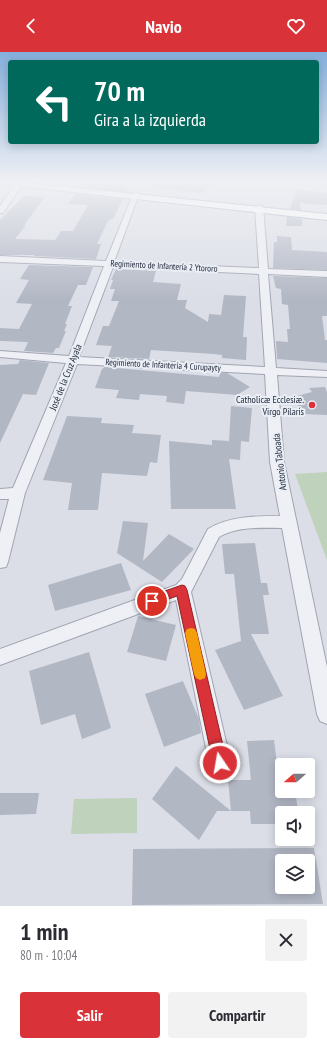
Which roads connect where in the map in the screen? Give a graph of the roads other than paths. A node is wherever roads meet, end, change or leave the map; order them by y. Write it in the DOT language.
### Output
graph roads {
  1 [pos="126,220"];
  2 [pos="260,220"];
  3 [pos="0,259"];
  4 [pos="108,263"];
  5 [pos="262,271"];
  6 [pos="327,274"];
  7 [pos="0,354"];
  8 [pos="73,360"];
  9 [pos="272,371"];
  10 [pos="327,374"];
  11 [pos="18,493"];
  12 [pos="0,494"];
  13 [pos="289,522"];
  14 [pos="0,562"];
  15 [pos="182,590"];
  16 [pos="0,657"];
  17 [pos="327,714"];
  18 [pos="220,763"];
  1 -- 4 [label="street, José de la Cruz Ayala"];
  2 -- 5 [label="street, Antonio Taboada"];
  3 -- 4 [label="street, Regimiento de Infantería 2 Ytororo"];
  4 -- 5 [label="street, Regimiento de Infantería 2 Ytororo"];
  4 -- 8 [label="street, José de la Cruz Ayala"];
  5 -- 6 [label="street, Regimiento de Infantería 2 Ytororo"];
  5 -- 9 [label="street, Antonio Taboada"];
  7 -- 8 [label="street, Regimiento de Infantería 4 Curupayty"];
  8 -- 9 [label="street, Regimiento de Infantería 4 Curupayty"];
  8 -- 11 [label="street, José de la Cruz Ayala"];
  9 -- 10 [label="street, Regimiento de Infantería 4 Curupayty"];
  9 -- 13 [label="street, Antonio Taboada"];
  11 -- 12 [label="street"];
  11 -- 14 [label="street, José de la Cruz Ayala"];
  13 -- 15 [label="street"];
  13 -- 17 [label="street, Antonio Taboada"];
  15 -- 16 [label="street"];
  15 -- 18 [label="street"];
}
